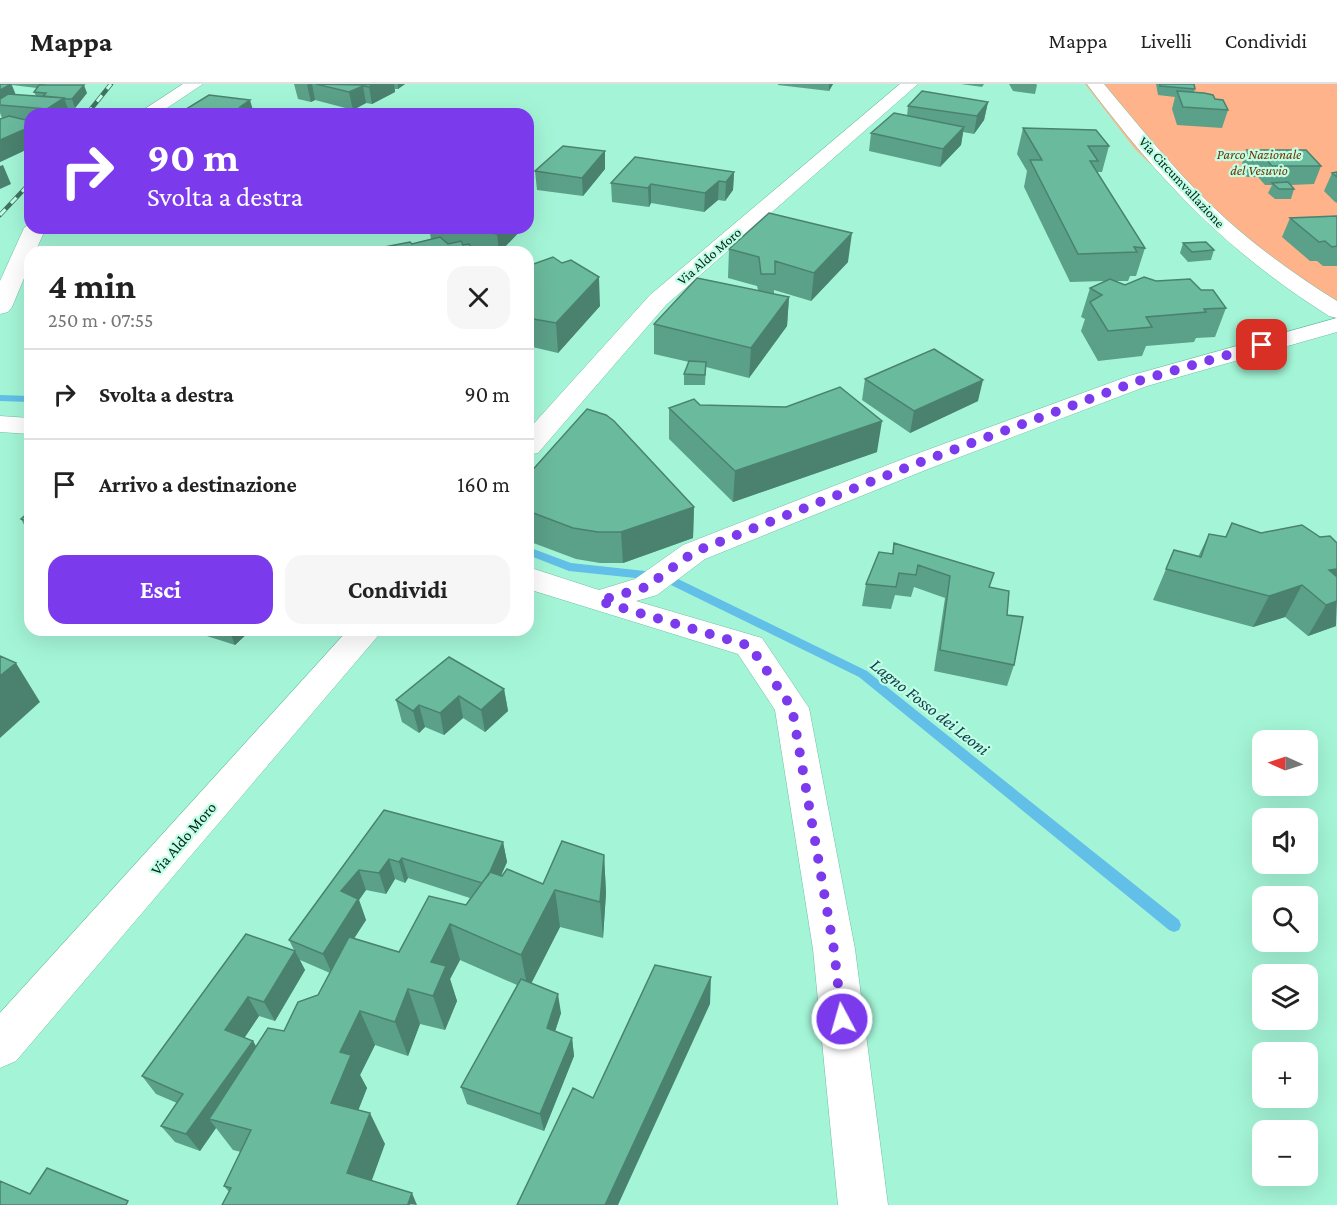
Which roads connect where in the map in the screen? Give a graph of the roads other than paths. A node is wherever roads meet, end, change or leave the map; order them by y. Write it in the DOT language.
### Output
graph roads {
  1 [pos="195,84"];
  2 [pos="910,84"];
  3 [pos="1095,84"];
  4 [pos="156,108"];
  5 [pos="24,251"];
  6 [pos="0,307"];
  7 [pos="1334,314"];
  8 [pos="0,424"];
  9 [pos="24,426"];
  10 [pos="534,440"];
  11 [pos="534,580"];
  12 [pos="599,601"];
  13 [pos="362,636"];
  14 [pos="0,1046"];
  15 [pos="863,1205"];
  1 -- 4 [label="street"];
  2 -- 10 [label="street, Via Aldo Moro"];
  3 -- 7 [label="street, Via Circumvallazione"];
  5 -- 6 [label="street"];
  7 -- 12 [label="street"];
  8 -- 9 [label="street"];
  11 -- 12 [label="street"];
  12 -- 15 [label="street"];
  13 -- 14 [label="street, Via Aldo Moro"];
}
